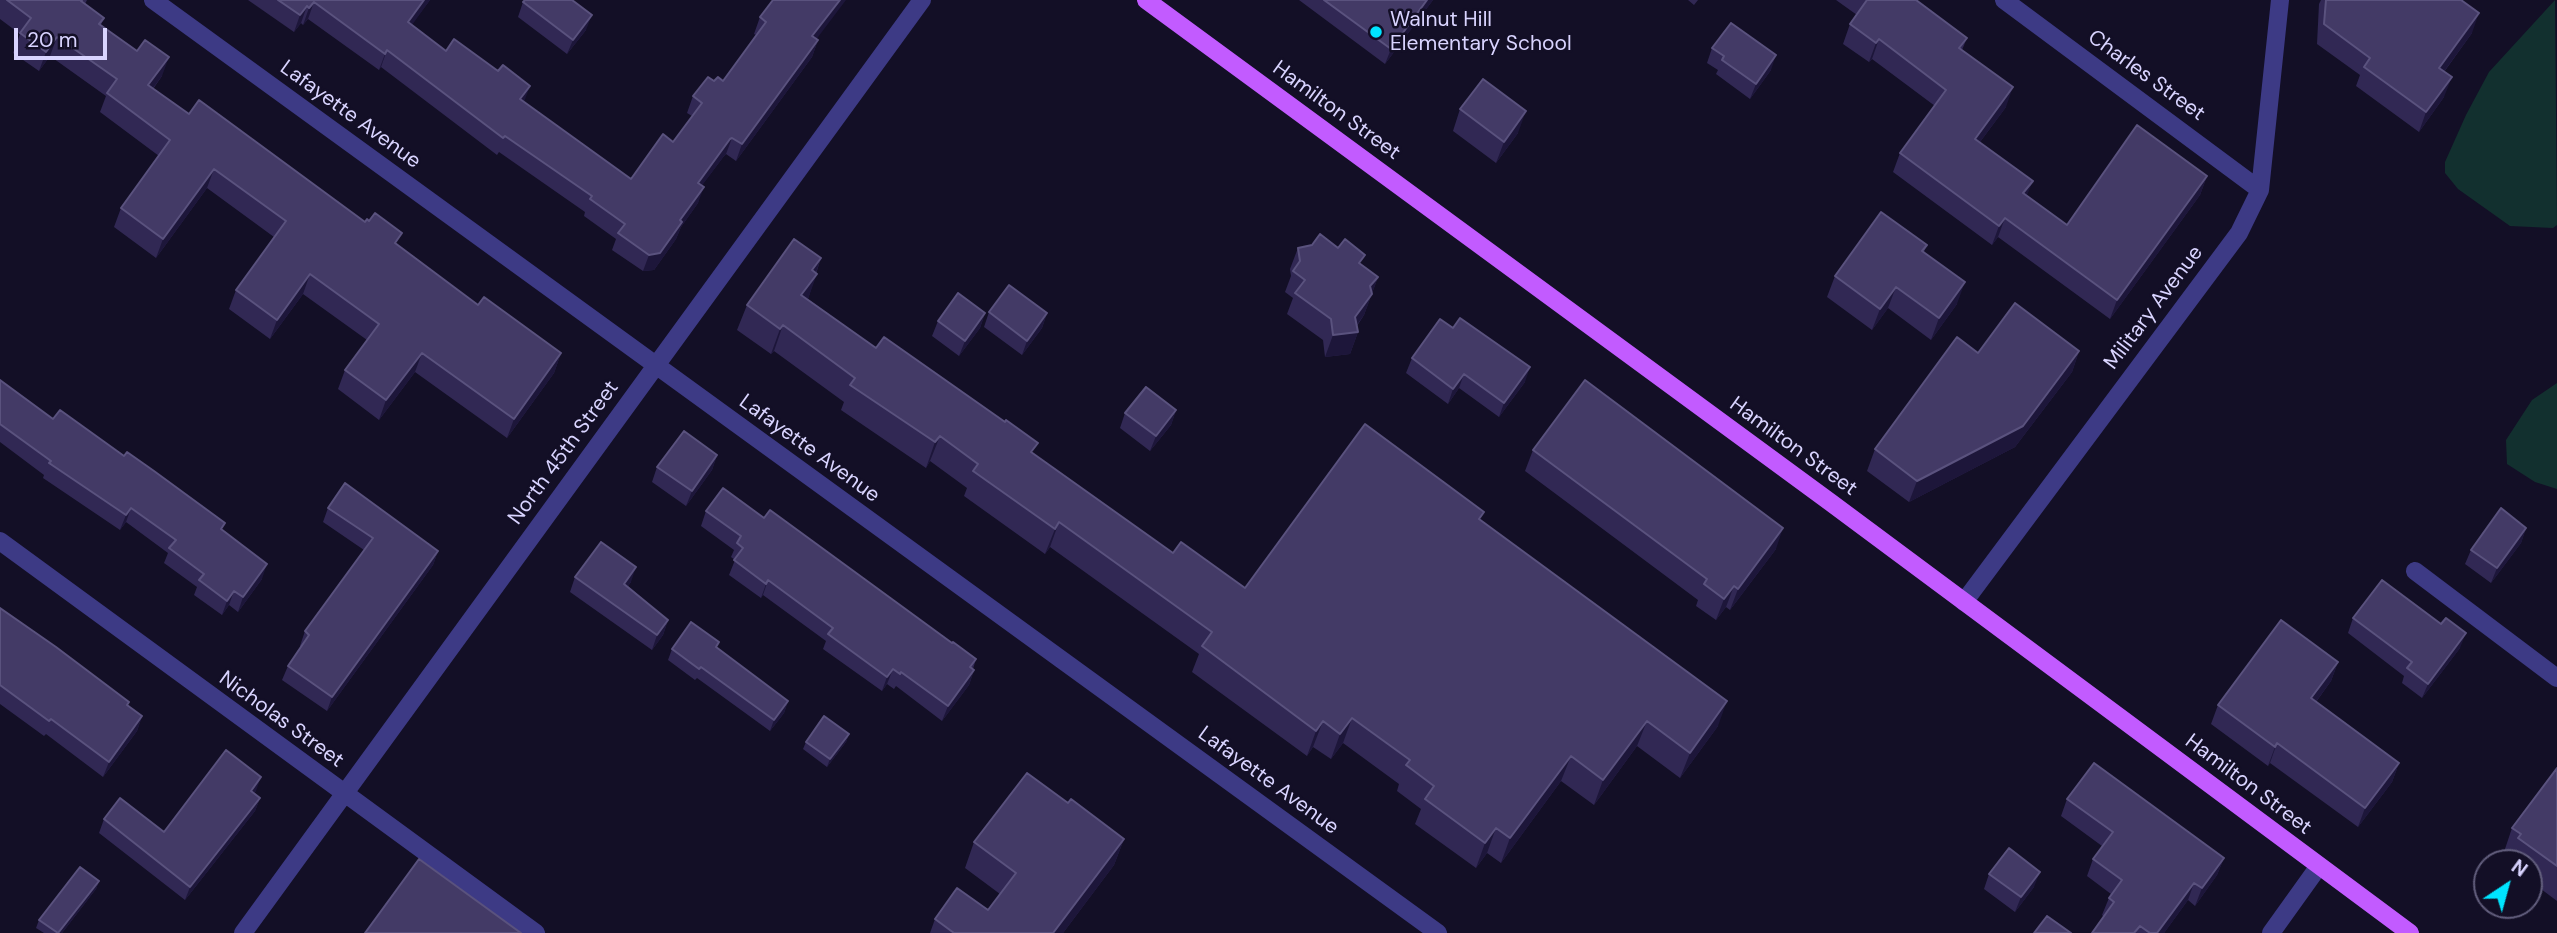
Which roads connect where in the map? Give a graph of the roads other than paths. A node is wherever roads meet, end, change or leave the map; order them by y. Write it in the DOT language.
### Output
graph roads {
  1 [pos="153,0"];
  2 [pos="922,0"];
  3 [pos="1146,0"];
  4 [pos="2004,0"];
  5 [pos="2280,0"];
  6 [pos="2260,190"];
  7 [pos="655,366"];
  8 [pos="0,541"];
  9 [pos="2415,571"];
  10 [pos="1964,603"];
  11 [pos="2557,678"];
  12 [pos="344,794"];
  13 [pos="2319,866"];
  14 [pos="243,933"];
  15 [pos="536,933"];
  16 [pos="1438,933"];
  17 [pos="2271,933"];
  18 [pos="2410,933"];
  1 -- 7 [label="street, Lafayette Avenue"];
  2 -- 7 [label="street, North 45th Street"];
  3 -- 10 [label="main road, Hamilton Street"];
  4 -- 6 [label="street, Charles Street"];
  5 -- 6 [label="street, Military Avenue"];
  6 -- 10 [label="street, Military Avenue"];
  7 -- 12 [label="street, North 45th Street"];
  7 -- 16 [label="street, Lafayette Avenue"];
  8 -- 12 [label="street, Nicholas Street"];
  9 -- 11 [label="street"];
  10 -- 13 [label="main road, Hamilton Street"];
  12 -- 14 [label="street, North 45th Street"];
  12 -- 15 [label="street, Nicholas Street"];
  13 -- 17 [label="street"];
  13 -- 18 [label="main road, Hamilton Street"];
}
